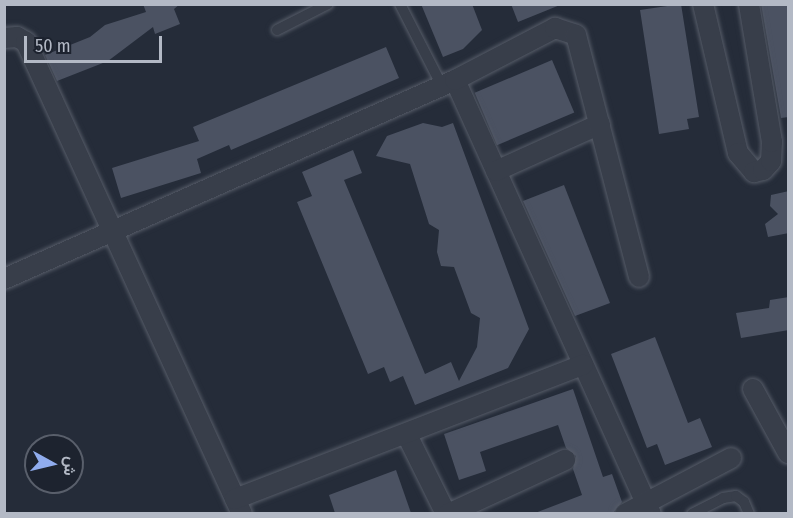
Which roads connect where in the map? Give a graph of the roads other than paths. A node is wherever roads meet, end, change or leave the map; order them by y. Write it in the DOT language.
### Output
graph roads {
  1 [pos="328,4"];
  2 [pos="400,4"];
  3 [pos="703,4"];
  4 [pos="749,4"];
  5 [pos="277,30"];
  6 [pos="4,38"];
  7 [pos="448,83"];
  8 [pos="600,124"];
  9 [pos="496,171"];
  10 [pos="115,230"];
  11 [pos="639,277"];
  12 [pos="4,279"];
  13 [pos="583,365"];
  14 [pos="753,389"];
  15 [pos="407,435"];
  16 [pos="789,453"];
  17 [pos="731,458"];
  18 [pos="565,460"];
  19 [pos="239,506"];
  20 [pos="648,508"];
  21 [pos="447,513"];
  22 [pos="624,513"];
  23 [pos="692,513"];
  24 [pos="749,513"];
  1 -- 5 [label="lane"];
  2 -- 7 [label="lane"];
  3 -- 4 [label="street"];
  6 -- 10 [label="street"];
  7 -- 8 [label="street"];
  7 -- 9 [label="street"];
  7 -- 10 [label="street"];
  8 -- 9 [label="street"];
  8 -- 11 [label="street"];
  9 -- 13 [label="street"];
  10 -- 12 [label="street"];
  10 -- 19 [label="street"];
  13 -- 15 [label="street"];
  13 -- 20 [label="street"];
  14 -- 16 [label="street"];
  15 -- 19 [label="street"];
  15 -- 21 [label="street"];
  17 -- 20 [label="street"];
  18 -- 21 [label="street"];
  20 -- 22 [label="street"];
  23 -- 24 [label="lane"];
}
